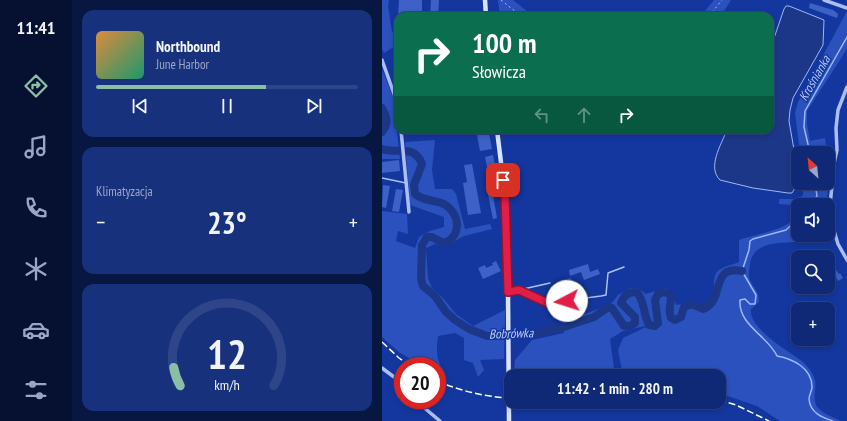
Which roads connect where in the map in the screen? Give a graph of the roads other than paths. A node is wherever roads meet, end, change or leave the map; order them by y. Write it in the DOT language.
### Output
graph roads {
  1 [pos="485,0"];
  2 [pos="824,0"];
  3 [pos="847,8"];
  4 [pos="486,12"];
  5 [pos="382,60"];
  6 [pos="847,87"];
  7 [pos="394,94"];
  8 [pos="401,134"];
  9 [pos="497,134"];
  10 [pos="382,178"];
  11 [pos="406,183"];
  12 [pos="409,212"];
  13 [pos="847,260"];
  14 [pos="624,268"];
  15 [pos="550,283"];
  16 [pos="519,290"];
  17 [pos="508,292"];
  18 [pos="382,368"];
  19 [pos="394,377"];
  20 [pos="426,409"];
  21 [pos="440,421"];
  22 [pos="508,421"];
  1 -- 4 [label="street"];
  2 -- 3 [label="street"];
  5 -- 7 [label="street"];
  6 -- 13 [label="street"];
  8 -- 11 [label="street"];
  9 -- 17 [label="street"];
  10 -- 11 [label="lane"];
  11 -- 12 [label="street"];
  14 -- 16 [label="lane"];
  15 -- 16 [label="lane"];
  16 -- 17 [label="lane"];
  17 -- 22 [label="street"];
  18 -- 19 [label="street"];
  20 -- 21 [label="street"];
}
